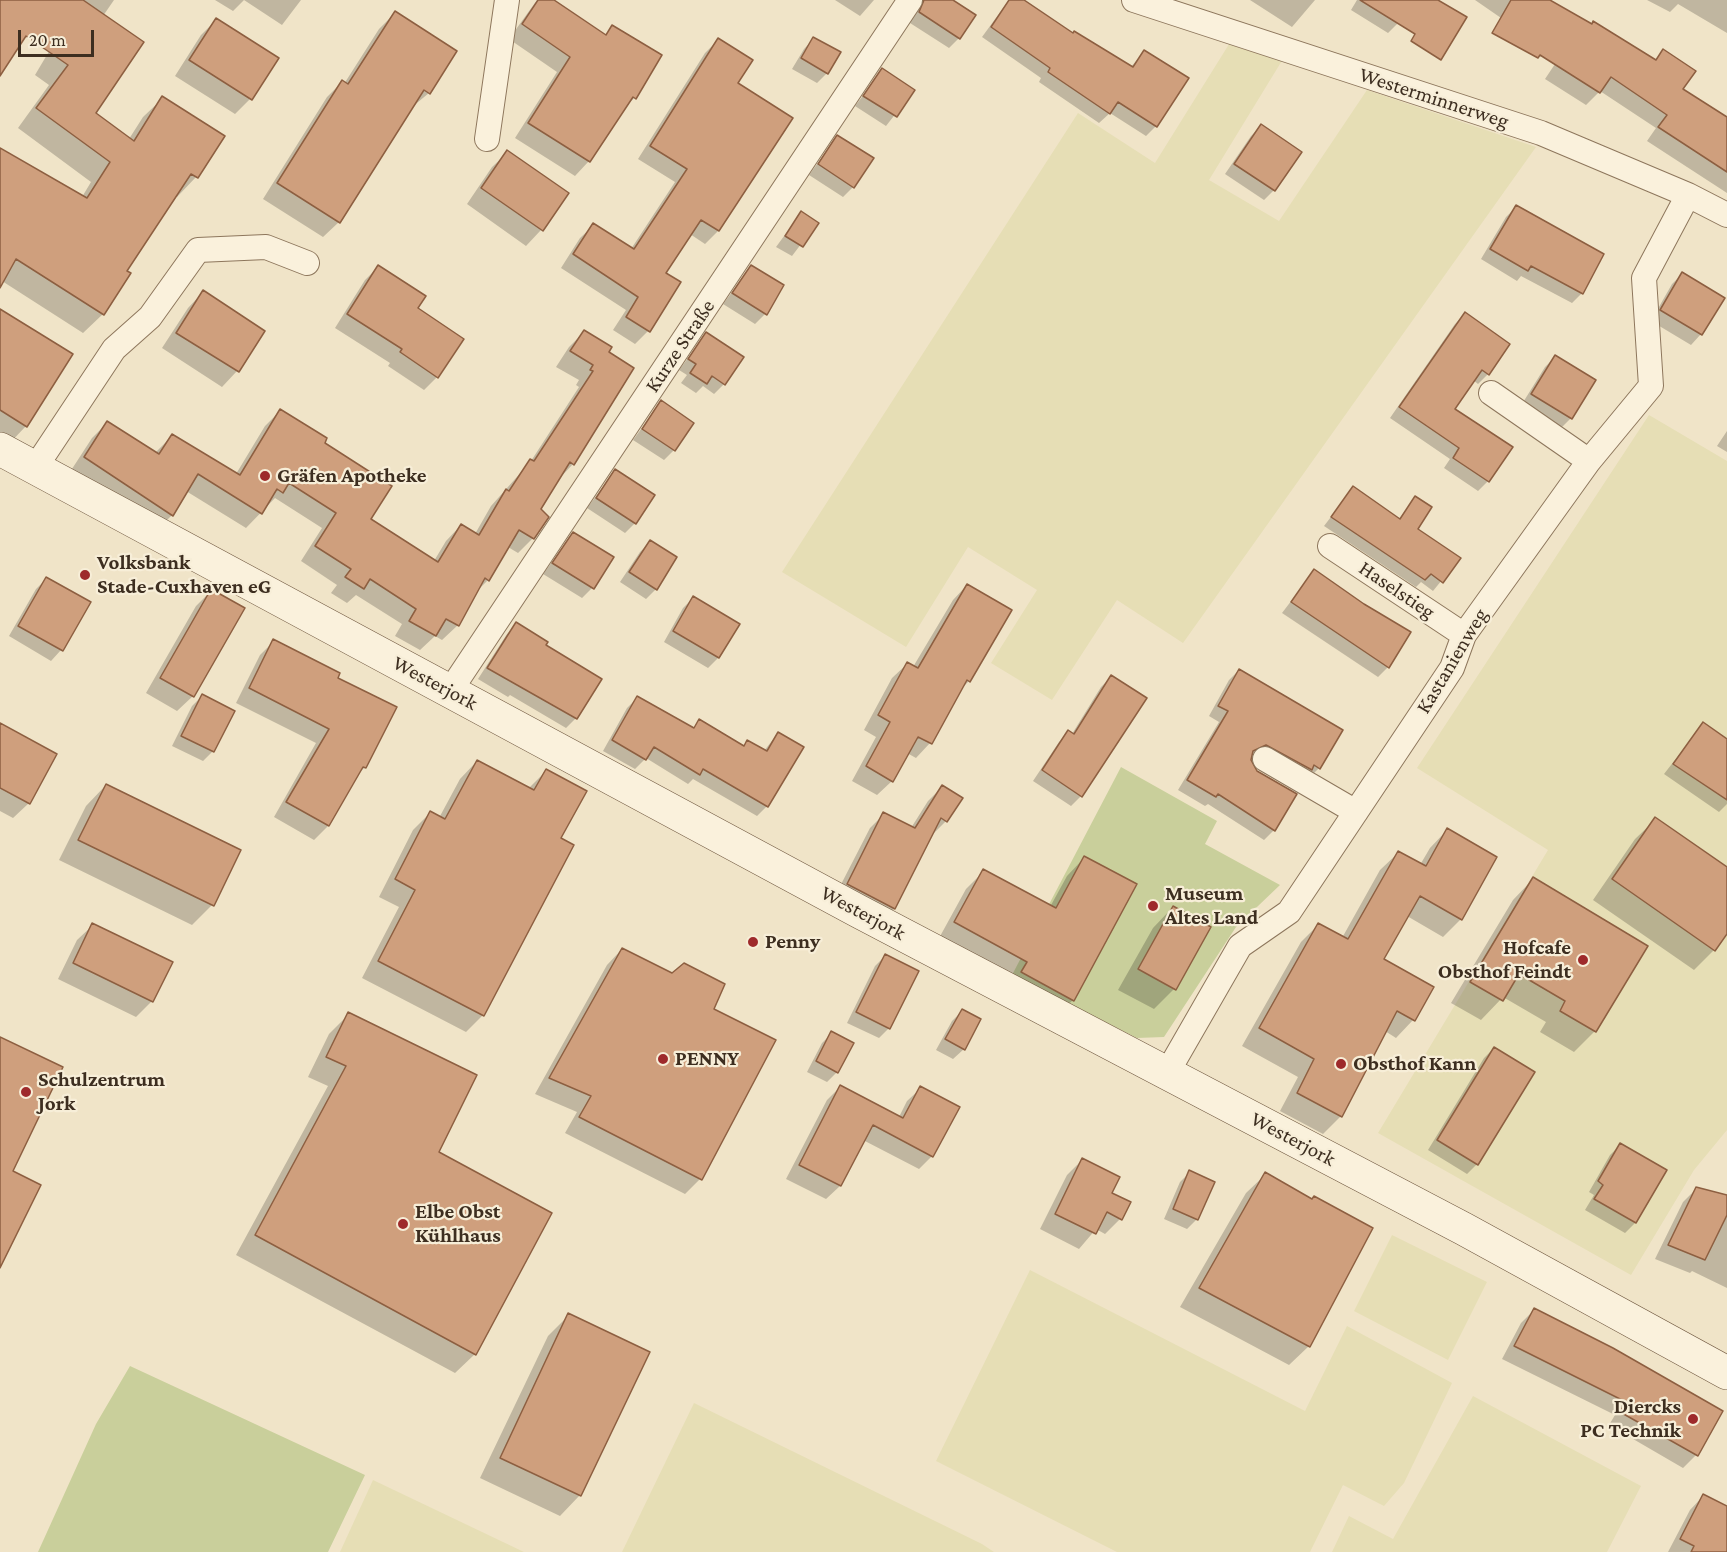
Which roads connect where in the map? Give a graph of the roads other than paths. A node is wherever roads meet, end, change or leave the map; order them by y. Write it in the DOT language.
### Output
graph roads {
  1 [pos="507,0"];
  2 [pos="910,0"];
  3 [pos="1134,0"];
  4 [pos="487,139"];
  5 [pos="1688,195"];
  6 [pos="1727,215"];
  7 [pos="307,263"];
  8 [pos="1491,393"];
  9 [pos="0,449"];
  10 [pos="1589,461"];
  11 [pos="35,468"];
  12 [pos="1330,546"];
  13 [pos="1464,635"];
  14 [pos="450,691"];
  15 [pos="1265,759"];
  16 [pos="1356,812"];
  17 [pos="1167,1073"];
  18 [pos="1727,1373"];
  1 -- 4 [label="street"];
  2 -- 14 [label="street, Kurze Straße"];
  3 -- 5 [label="street, Westerminnerweg"];
  5 -- 6 [label="street, Westerminnerweg"];
  5 -- 10 [label="street, Kastanienweg"];
  7 -- 11 [label="street"];
  8 -- 10 [label="street"];
  9 -- 11 [label="main road, Westerjork"];
  10 -- 13 [label="street, Kastanienweg"];
  11 -- 14 [label="main road, Westerjork"];
  12 -- 13 [label="street, Haselstieg"];
  13 -- 16 [label="street, Kastanienweg"];
  14 -- 17 [label="main road, Westerjork"];
  15 -- 16 [label="street"];
  16 -- 17 [label="street, Kastanienweg"];
  17 -- 18 [label="main road, Westerjork"];
}
